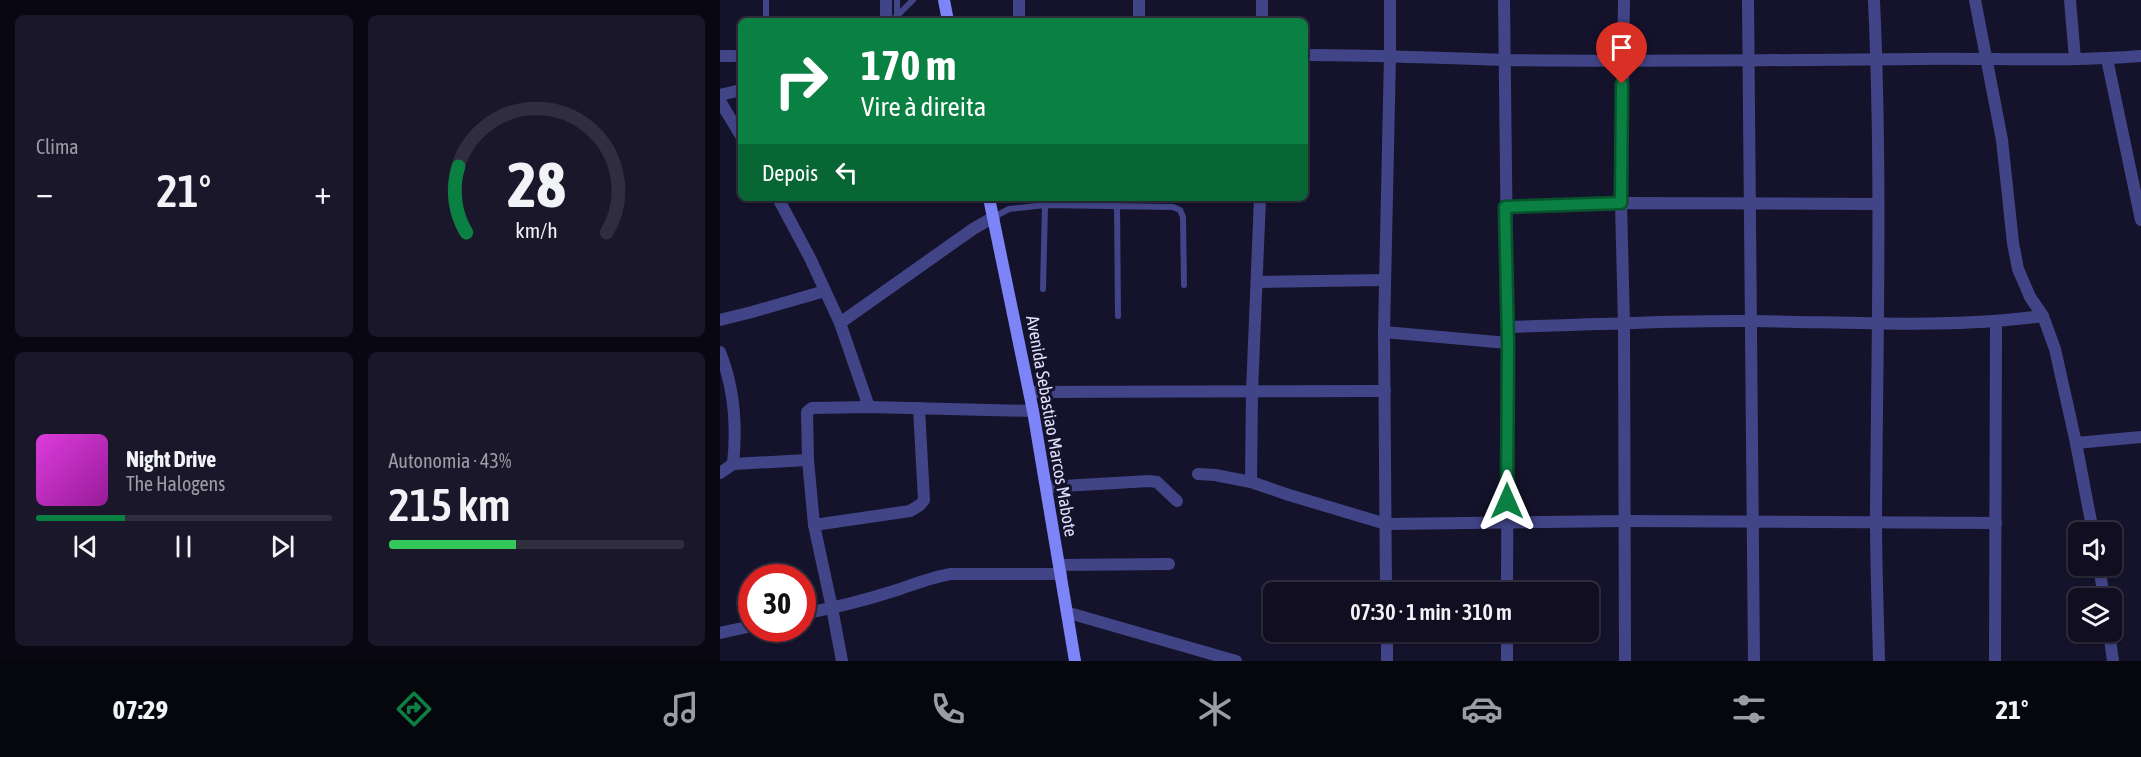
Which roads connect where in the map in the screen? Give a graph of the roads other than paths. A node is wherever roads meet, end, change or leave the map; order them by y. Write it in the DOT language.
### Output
graph roads {
  1 [pos="766,0"];
  2 [pos="886,0"];
  3 [pos="897,0"];
  4 [pos="913,0"];
  5 [pos="944,0"];
  6 [pos="1019,0"];
  7 [pos="1139,0"];
  8 [pos="1262,0"];
  9 [pos="1390,0"];
  10 [pos="1504,0"];
  11 [pos="1624,0"];
  12 [pos="1749,0"];
  13 [pos="1874,0"];
  14 [pos="1975,0"];
  15 [pos="2070,0"];
  16 [pos="766,18"];
  17 [pos="891,18"];
  18 [pos="947,18"];
  19 [pos="1019,18"];
  20 [pos="1138,18"];
  21 [pos="1262,18"];
  22 [pos="1308,55"];
  23 [pos="1390,55"];
  24 [pos="720,56"];
  25 [pos="738,56"];
  26 [pos="2141,56"];
  27 [pos="1986,58"];
  28 [pos="1877,59"];
  29 [pos="2075,59"];
  30 [pos="2107,59"];
  31 [pos="1503,60"];
  32 [pos="1623,61"];
  33 [pos="1749,62"];
  34 [pos="738,91"];
  35 [pos="720,95"];
  36 [pos="720,101"];
  37 [pos="738,131"];
  38 [pos="780,201"];
  39 [pos="990,201"];
  40 [pos="1260,201"];
  41 [pos="1621,203"];
  42 [pos="1045,204"];
  43 [pos="1749,204"];
  44 [pos="1878,204"];
  45 [pos="1117,205"];
  46 [pos="1505,207"];
  47 [pos="994,217"];
  48 [pos="2141,220"];
  49 [pos="1385,280"];
  50 [pos="1257,282"];
  51 [pos="1184,285"];
  52 [pos="1043,289"];
  53 [pos="825,291"];
  54 [pos="1118,316"];
  55 [pos="2043,316"];
  56 [pos="720,320"];
  57 [pos="1751,321"];
  58 [pos="1996,322"];
  59 [pos="840,323"];
  60 [pos="1624,324"];
  61 [pos="1879,325"];
  62 [pos="1508,327"];
  63 [pos="1384,332"];
  64 [pos="1508,344"];
  65 [pos="720,352"];
  66 [pos="1385,391"];
  67 [pos="1029,392"];
  68 [pos="1252,392"];
  69 [pos="869,406"];
  70 [pos="919,408"];
  71 [pos="1033,411"];
  72 [pos="2141,437"];
  73 [pos="2076,443"];
  74 [pos="808,460"];
  75 [pos="733,464"];
  76 [pos="720,473"];
  77 [pos="1198,474"];
  78 [pos="1251,482"];
  79 [pos="1046,487"];
  80 [pos="1178,501"];
  81 [pos="1625,521"];
  82 [pos="1753,522"];
  83 [pos="1876,522"];
  84 [pos="2091,522"];
  85 [pos="1996,523"];
  86 [pos="1386,524"];
  87 [pos="1507,524"];
  88 [pos="814,525"];
  89 [pos="1168,564"];
  90 [pos="1060,569"];
  91 [pos="1386,582"];
  92 [pos="1507,582"];
  93 [pos="832,608"];
  94 [pos="816,611"];
  95 [pos="1069,613"];
  96 [pos="738,629"];
  97 [pos="720,633"];
  98 [pos="1387,642"];
  99 [pos="1507,642"];
  100 [pos="2110,642"];
  101 [pos="842,661"];
  102 [pos="1076,661"];
  103 [pos="1236,661"];
  104 [pos="1387,661"];
  105 [pos="1508,661"];
  106 [pos="1625,661"];
  107 [pos="1754,661"];
  108 [pos="1879,661"];
  109 [pos="1995,661"];
  110 [pos="2113,661"];
  1 -- 16 [label="lane"];
  2 -- 17 [label="street"];
  3 -- 17 [label="lane"];
  4 -- 17 [label="lane"];
  5 -- 18 [label="main road"];
  6 -- 19 [label="street"];
  7 -- 20 [label="street"];
  8 -- 21 [label="street"];
  9 -- 23 [label="street"];
  10 -- 31 [label="street"];
  11 -- 32 [label="street"];
  12 -- 33 [label="street"];
  13 -- 28 [label="street"];
  14 -- 27 [label="street"];
  15 -- 29 [label="street"];
  22 -- 23 [label="street"];
  23 -- 31 [label="street"];
  23 -- 49 [label="street"];
  24 -- 25 [label="street"];
  26 -- 30 [label="street"];
  27 -- 28 [label="street"];
  27 -- 29 [label="street"];
  27 -- 55 [label="street"];
  28 -- 33 [label="street"];
  28 -- 44 [label="street"];
  29 -- 30 [label="street"];
  30 -- 48 [label="street"];
  31 -- 32 [label="street"];
  31 -- 46 [label="street"];
  32 -- 33 [label="street"];
  32 -- 41 [label="street"];
  33 -- 43 [label="street"];
  34 -- 35 [label="street"];
  36 -- 37 [label="street"];
  38 -- 53 [label="street"];
  39 -- 47 [label="main road, Avenida Sebastiao Marcos Mabote"];
  40 -- 50 [label="street"];
  41 -- 43 [label="street"];
  41 -- 46 [label="street"];
  41 -- 60 [label="street"];
  42 -- 45 [label="lane"];
  42 -- 47 [label="lane"];
  42 -- 52 [label="lane"];
  43 -- 44 [label="street"];
  43 -- 57 [label="street"];
  44 -- 61 [label="street"];
  45 -- 51 [label="lane"];
  45 -- 54 [label="lane"];
  46 -- 62 [label="street"];
  47 -- 59 [label="street"];
  47 -- 67 [label="main road, Avenida Sebastiao Marcos Mabote"];
  49 -- 50 [label="street"];
  49 -- 63 [label="street"];
  50 -- 68 [label="street"];
  53 -- 56 [label="street"];
  53 -- 59 [label="street"];
  55 -- 58 [label="street"];
  55 -- 73 [label="street"];
  57 -- 60 [label="street"];
  57 -- 61 [label="street"];
  57 -- 82 [label="street"];
  58 -- 61 [label="street"];
  58 -- 85 [label="street"];
  59 -- 69 [label="street"];
  60 -- 62 [label="street"];
  60 -- 81 [label="street"];
  61 -- 83 [label="street"];
  62 -- 64 [label="street"];
  63 -- 64 [label="street"];
  63 -- 66 [label="street"];
  64 -- 87 [label="street"];
  65 -- 75 [label="street"];
  66 -- 68 [label="street"];
  66 -- 86 [label="street"];
  67 -- 68 [label="street"];
  67 -- 71 [label="main road, Avenida Sebastiao Marcos Mabote"];
  68 -- 78 [label="street"];
  69 -- 70 [label="street"];
  69 -- 74 [label="street"];
  70 -- 71 [label="street"];
  70 -- 88 [label="street"];
  71 -- 79 [label="main road, Avenida Sebastiao Marcos Mabote"];
  72 -- 73 [label="street"];
  73 -- 84 [label="street"];
  74 -- 75 [label="street"];
  74 -- 88 [label="street"];
  75 -- 76 [label="street"];
  77 -- 78 [label="street"];
  78 -- 86 [label="street"];
  79 -- 80 [label="street"];
  79 -- 90 [label="main road, Avenida Sebastiao Marcos Mabote"];
  81 -- 82 [label="street"];
  81 -- 87 [label="street"];
  81 -- 106 [label="street"];
  82 -- 83 [label="street"];
  82 -- 107 [label="street"];
  83 -- 85 [label="street"];
  83 -- 108 [label="street"];
  85 -- 109 [label="street"];
  86 -- 87 [label="street"];
  86 -- 91 [label="street"];
  87 -- 92 [label="street"];
  88 -- 93 [label="street"];
  89 -- 90 [label="street"];
  90 -- 93 [label="street"];
  90 -- 95 [label="main road, Avenida Sebastiao Marcos Mabote"];
  93 -- 94 [label="street"];
  93 -- 101 [label="street"];
  95 -- 102 [label="main road, Avenida Sebastiao Marcos Mabote"];
  95 -- 103 [label="street"];
  96 -- 97 [label="street"];
  98 -- 104 [label="street"];
  99 -- 105 [label="street"];
  100 -- 110 [label="street"];
}
